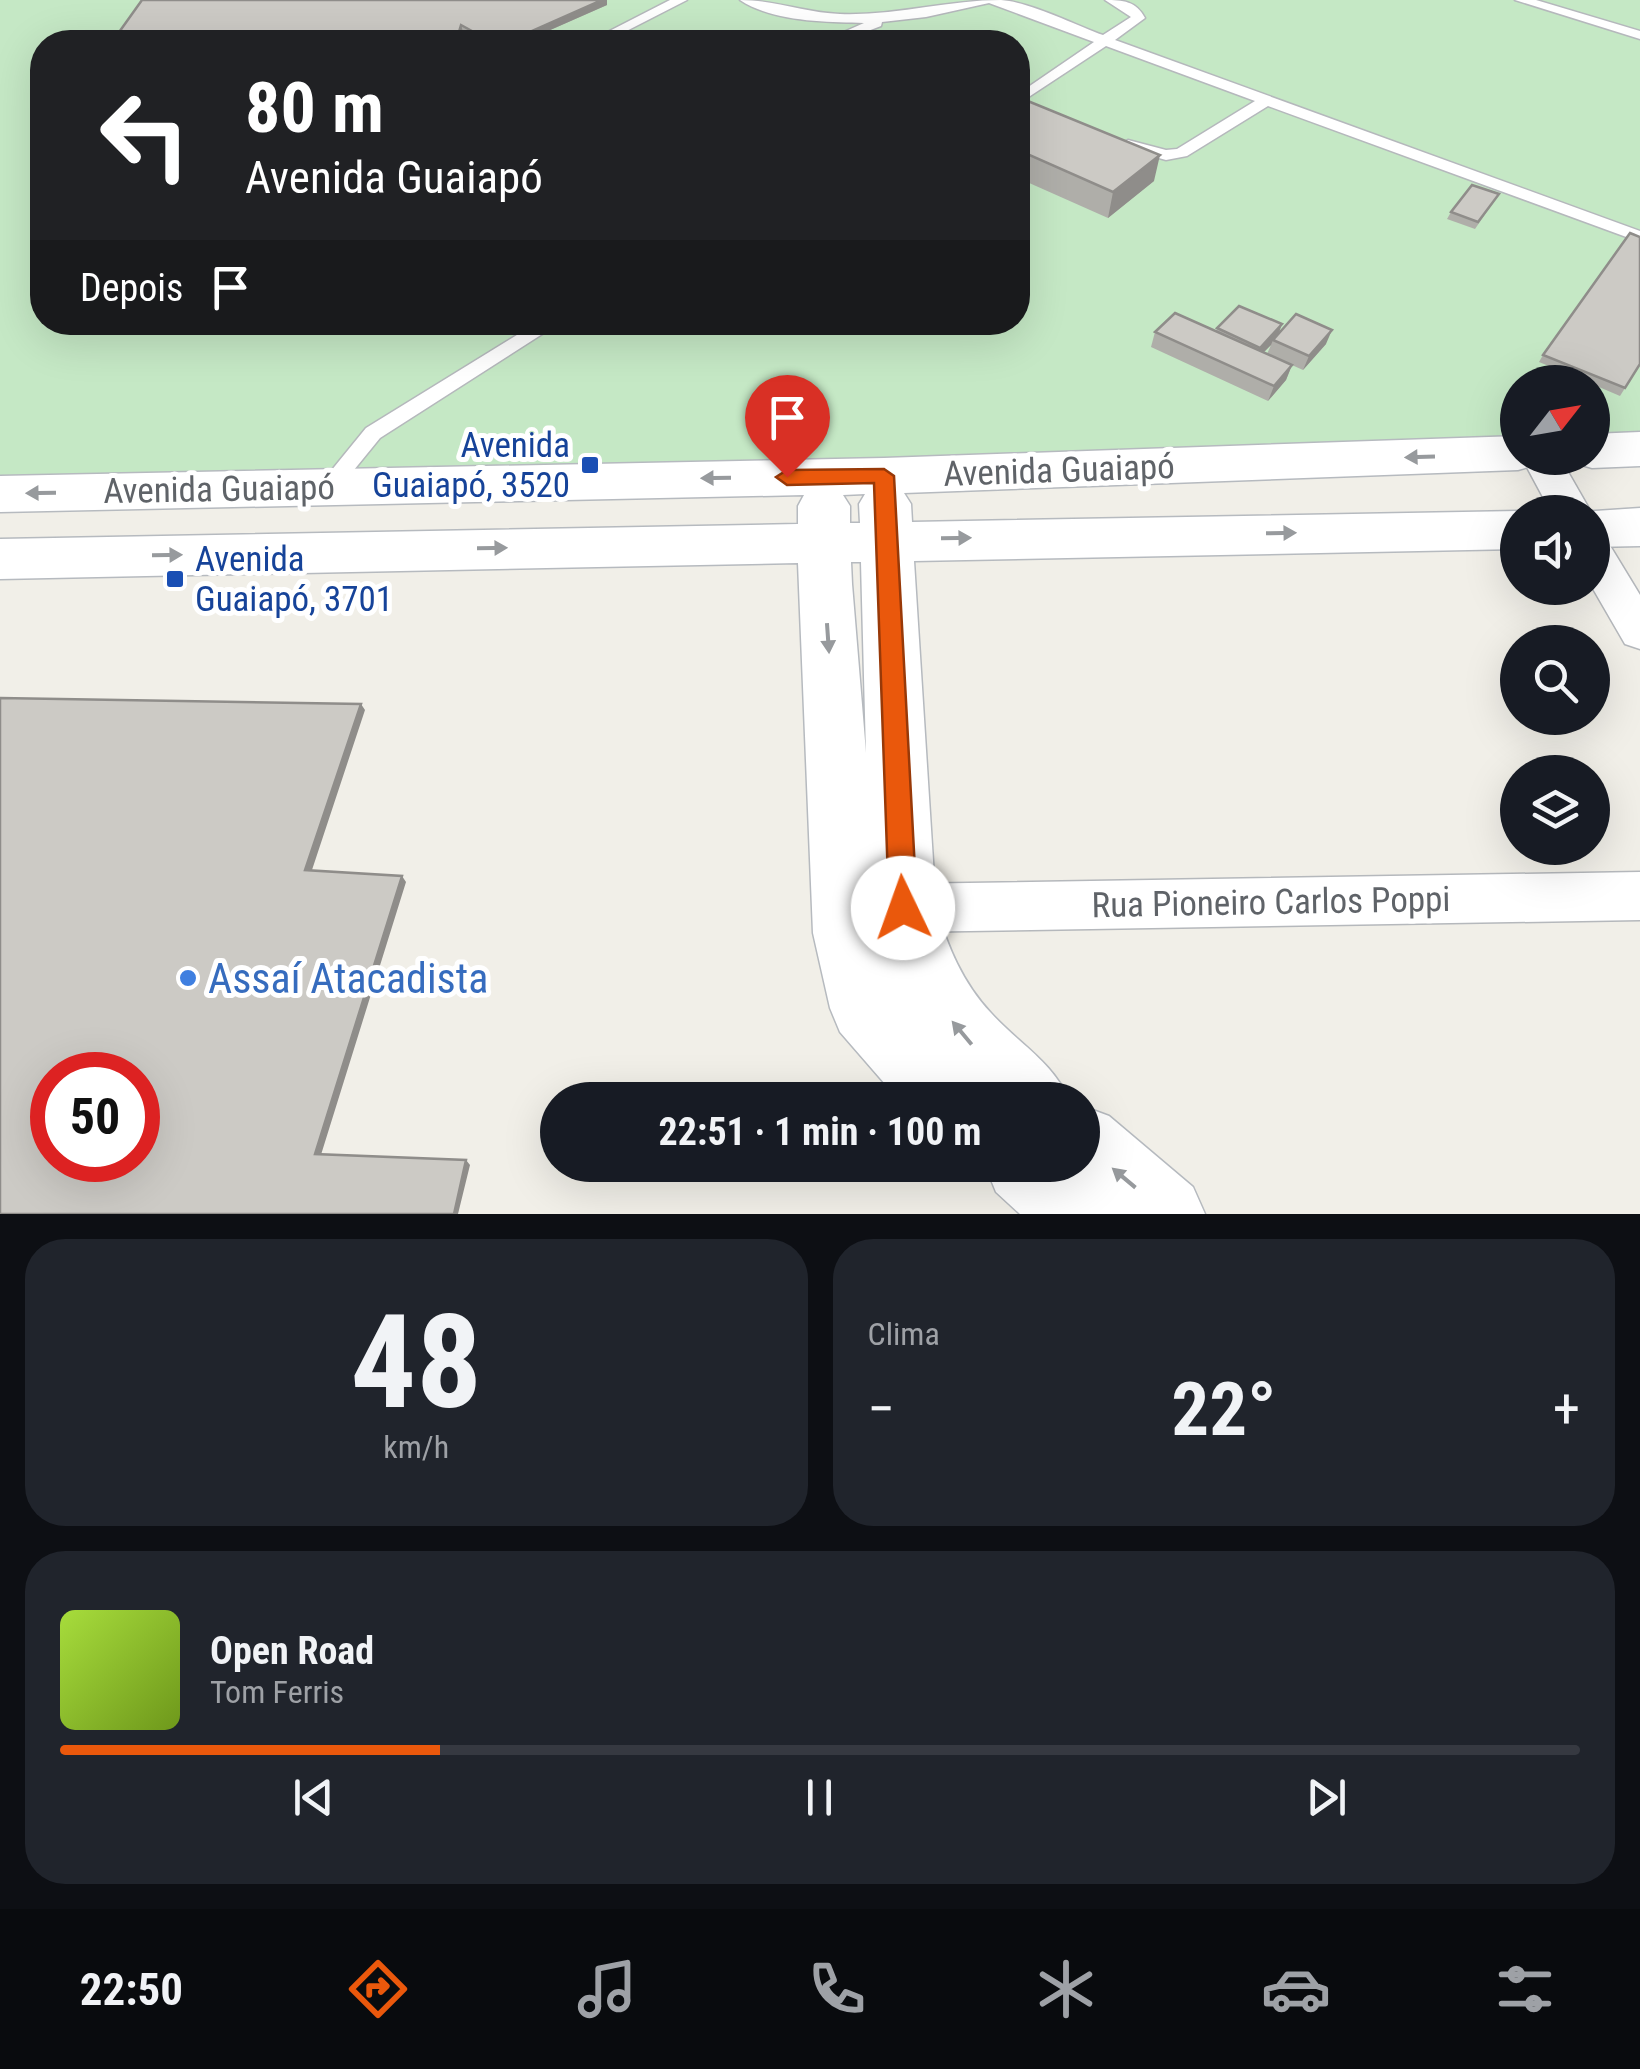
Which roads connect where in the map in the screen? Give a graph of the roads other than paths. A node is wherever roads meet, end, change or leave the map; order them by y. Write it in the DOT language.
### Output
graph roads {
  1 [pos="641,0"];
  2 [pos="680,0"];
  3 [pos="747,0"];
  4 [pos="985,0"];
  5 [pos="994,0"];
  6 [pos="1112,0"];
  7 [pos="1522,0"];
  8 [pos="662,9"];
  9 [pos="886,18"];
  10 [pos="619,30"];
  11 [pos="863,30"];
  12 [pos="1640,36"];
  13 [pos="1104,40"];
  14 [pos="1030,93"];
  15 [pos="1268,100"];
  16 [pos="1030,107"];
  17 [pos="1036,110"];
  18 [pos="1110,138"];
  19 [pos="1640,237"];
  20 [pos="531,335"];
  21 [pos="1640,449"];
  22 [pos="1610,450"];
  23 [pos="1500,454"];
  24 [pos="329,487"];
  25 [pos="0,494"];
  26 [pos="845,519"];
  27 [pos="1640,527"];
  28 [pos="1610,528"];
  29 [pos="1500,530"];
  30 [pos="302,553"];
  31 [pos="0,559"];
  32 [pos="1610,581"];
  33 [pos="1640,632"];
  34 [pos="1640,896"];
  35 [pos="903,908"];
  36 [pos="933,1082"];
  37 [pos="1011,1082"];
  38 [pos="1100,1158"];
  39 [pos="1041,1182"];
  40 [pos="1076,1214"];
  41 [pos="1166,1214"];
  1 -- 8 [label="lane"];
  2 -- 8 [label="lane"];
  3 -- 9 [label="lane"];
  4 -- 9 [label="lane"];
  5 -- 13 [label="lane"];
  6 -- 13 [label="lane"];
  7 -- 12 [label="lane"];
  8 -- 10 [label="lane"];
  9 -- 11 [label="lane"];
  13 -- 14 [label="lane"];
  13 -- 15 [label="lane"];
  15 -- 18 [label="lane"];
  15 -- 19 [label="lane"];
  16 -- 17 [label="lane"];
  20 -- 24 [label="lane"];
  21 -- 22 [label="main road"];
  23 -- 26 [label="main road, Avenida Guaiapó, one-way"];
  24 -- 25 [label="main road, Avenida Guaiapó, one-way"];
  26 -- 24 [label="main road, Avenida Guaiapó, one-way"];
  24 -- 30 [label="main road"];
  26 -- 29 [label="main road, Avenida Guaiapó, one-way"];
  30 -- 26 [label="main road, Avenida Guaiapó, one-way"];
  26 -- 35 [label="main road"];
  26 -- 36 [label="main road, one-way"];
  27 -- 28 [label="main road"];
  31 -- 30 [label="main road, Avenida Guaiapó, one-way"];
  32 -- 33 [label="street"];
  34 -- 35 [label="street, Rua Pioneiro Carlos Poppi"];
  37 -- 35 [label="main road, one-way"];
  41 -- 38 [label="main road, one-way"];
  39 -- 40 [label="main road"];
}
